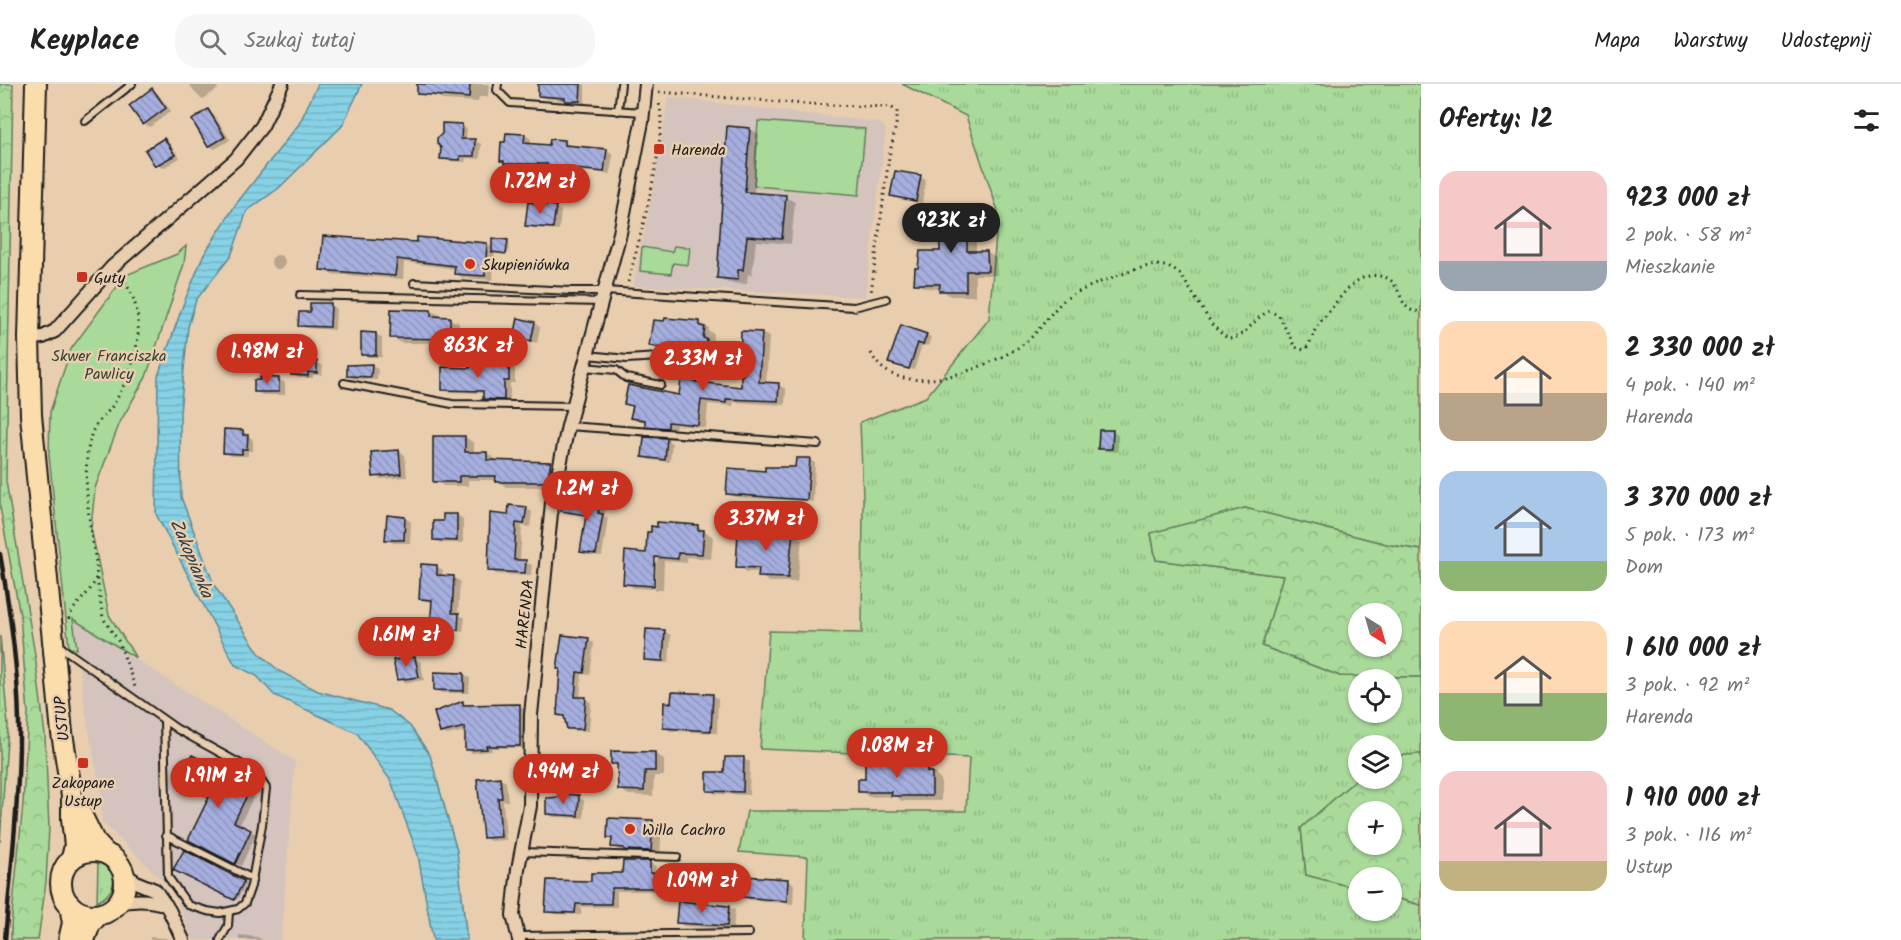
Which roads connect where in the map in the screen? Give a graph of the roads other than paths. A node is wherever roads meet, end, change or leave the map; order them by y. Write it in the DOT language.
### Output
graph roads {
  1 [pos="36,84"];
  2 [pos="132,84"];
  3 [pos="282,84"];
  4 [pos="498,84"];
  5 [pos="621,84"];
  6 [pos="646,87"];
  7 [pos="618,111"];
  8 [pos="644,112"];
  9 [pos="84,121"];
  10 [pos="414,283"];
  11 [pos="300,295"];
  12 [pos="603,297"];
  13 [pos="886,299"];
  14 [pos="29,338"];
  15 [pos="585,361"];
  16 [pos="741,371"];
  17 [pos="344,383"];
  18 [pos="661,385"];
  19 [pos="573,406"];
  20 [pos="568,426"];
  21 [pos="818,444"];
  22 [pos="54,642"];
  23 [pos="164,720"];
  24 [pos="72,796"];
  25 [pos="166,835"];
  26 [pos="104,852"];
  27 [pos="522,852"];
  28 [pos="677,857"];
  29 [pos="72,858"];
  30 [pos="124,874"];
  31 [pos="252,882"];
  32 [pos="116,904"];
  33 [pos="70,905"];
  34 [pos="166,905"];
  35 [pos="229,912"];
  36 [pos="98,915"];
  37 [pos="749,933"];
  38 [pos="518,938"];
  39 [pos="69,940"];
  40 [pos="84,940"];
  41 [pos="183,940"];
  42 [pos="220,940"];
  1 -- 14 [label="main road, USTUP"];
  2 -- 9 [label="lane"];
  3 -- 14 [label="street"];
  4 -- 7 [label="lane"];
  5 -- 7 [label="lane"];
  6 -- 8 [label="street, HARENDA"];
  7 -- 8 [label="lane"];
  8 -- 12 [label="street, HARENDA"];
  10 -- 12 [label="lane"];
  11 -- 12 [label="lane"];
  12 -- 13 [label="lane"];
  12 -- 15 [label="street, HARENDA"];
  14 -- 22 [label="main road, USTUP"];
  15 -- 16 [label="lane"];
  15 -- 18 [label="lane"];
  15 -- 19 [label="street, HARENDA"];
  17 -- 19 [label="lane"];
  19 -- 20 [label="street, HARENDA"];
  20 -- 21 [label="lane"];
  20 -- 27 [label="street, HARENDA"];
  22 -- 23 [label="lane"];
  22 -- 24 [label="main road, USTUP"];
  23 -- 25 [label="lane"];
  23 -- 31 [label="lane"];
  24 -- 26 [label="main road, USTUP"];
  24 -- 29 [label="main road, USTUP"];
  25 -- 31 [label="lane"];
  25 -- 35 [label="lane"];
  26 -- 29 [label="main road"];
  26 -- 30 [label="main road"];
  27 -- 28 [label="lane"];
  27 -- 38 [label="street, HARENDA"];
  29 -- 33 [label="main road"];
  30 -- 32 [label="main road"];
  30 -- 34 [label="street"];
  31 -- 35 [label="lane"];
  32 -- 34 [label="street"];
  32 -- 36 [label="main road"];
  33 -- 36 [label="main road"];
  33 -- 39 [label="main road"];
  34 -- 41 [label="street"];
  35 -- 42 [label="lane"];
  36 -- 40 [label="main road"];
  37 -- 38 [label="lane"];
}
